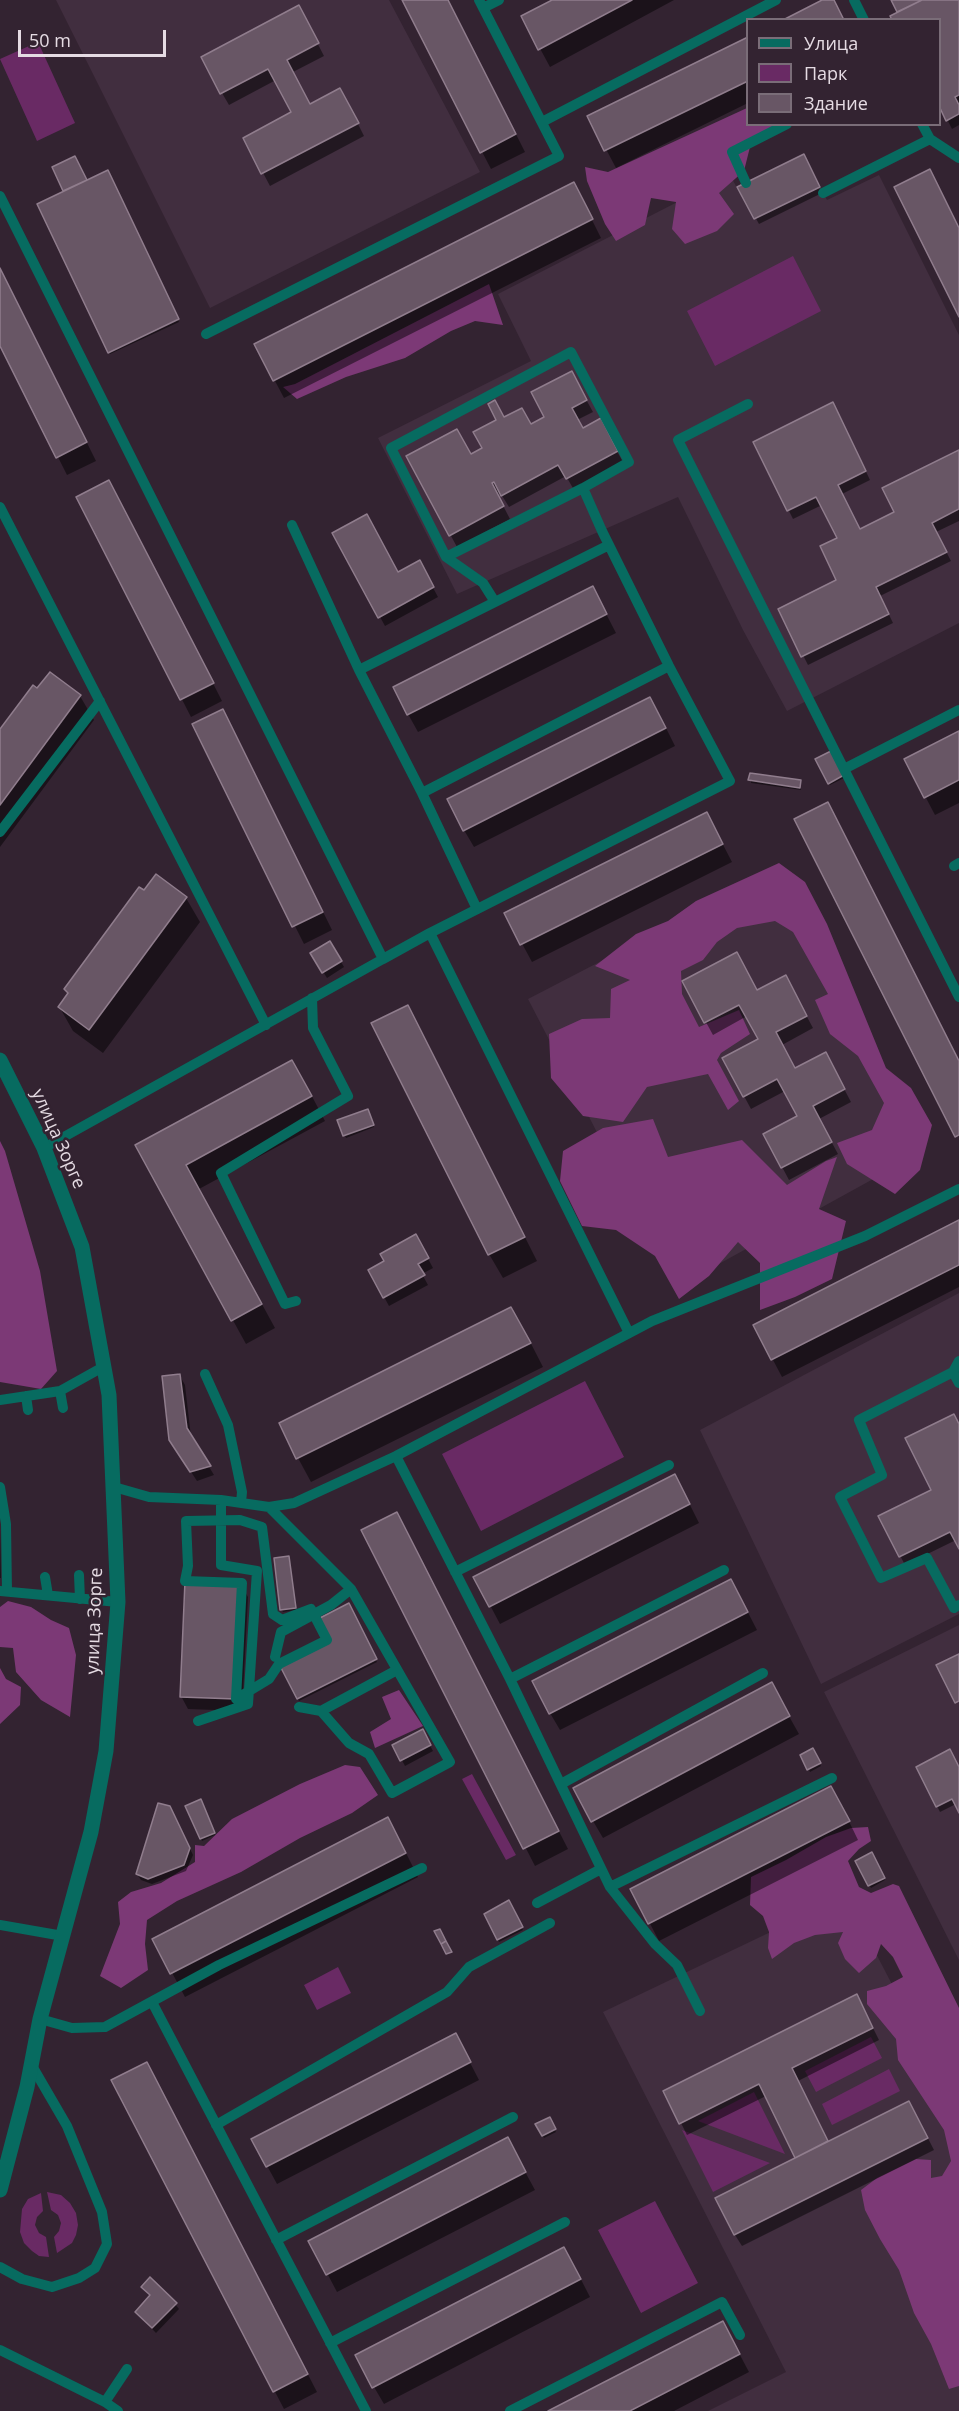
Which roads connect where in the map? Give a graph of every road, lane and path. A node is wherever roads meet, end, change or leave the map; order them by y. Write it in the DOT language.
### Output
graph roads {
  1 [pos="499,0"];
  2 [pos="776,0"];
  3 [pos="854,0"];
  4 [pos="481,4"];
  5 [pos="863,18"];
  6 [pos="542,122"];
  7 [pos="784,126"];
  8 [pos="923,126"];
  9 [pos="930,139"];
  10 [pos="959,159"];
  11 [pos="746,183"];
  12 [pos="823,193"];
  13 [pos="0,196"];
  14 [pos="206,334"];
  15 [pos="748,404"];
  16 [pos="583,488"];
  17 [pos="0,507"];
  18 [pos="292,525"];
  19 [pos="609,545"];
  20 [pos="446,556"];
  21 [pos="495,602"];
  22 [pos="669,666"];
  23 [pos="359,670"];
  24 [pos="100,701"];
  25 [pos="959,710"];
  26 [pos="844,768"];
  27 [pos="422,794"];
  28 [pos="0,832"];
  29 [pos="477,909"];
  30 [pos="430,933"];
  31 [pos="383,959"];
  32 [pos="959,997"];
  33 [pos="312,998"];
  34 [pos="266,1025"];
  35 [pos="0,1060"];
  36 [pos="44,1148"];
  37 [pos="959,1189"];
  38 [pos="289,1306"];
  39 [pos="629,1333"];
  40 [pos="959,1360"];
  41 [pos="104,1367"];
  42 [pos="953,1372"];
  43 [pos="205,1374"];
  44 [pos="959,1383"];
  45 [pos="60,1391"];
  46 [pos="26,1396"];
  47 [pos="0,1400"];
  48 [pos="63,1408"];
  49 [pos="28,1410"];
  50 [pos="396,1456"];
  51 [pos="669,1465"];
  52 [pos="0,1487"];
  53 [pos="114,1487"];
  54 [pos="221,1500"];
  55 [pos="241,1503"];
  56 [pos="269,1507"];
  57 [pos="221,1521"];
  58 [pos="724,1569"];
  59 [pos="454,1572"];
  60 [pos="79,1575"];
  61 [pos="45,1577"];
  62 [pos="351,1589"];
  63 [pos="4,1591"];
  64 [pos="48,1595"];
  65 [pos="80,1599"];
  66 [pos="118,1602"];
  67 [pos="959,1605"];
  68 [pos="314,1614"];
  69 [pos="274,1657"];
  70 [pos="397,1670"];
  71 [pos="763,1673"];
  72 [pos="510,1679"];
  73 [pos="249,1691"];
  74 [pos="299,1707"];
  75 [pos="321,1711"];
  76 [pos="198,1721"];
  77 [pos="832,1778"];
  78 [pos="561,1784"];
  79 [pos="422,1868"];
  80 [pos="602,1869"];
  81 [pos="610,1887"];
  82 [pos="537,1904"];
  83 [pos="550,1923"];
  84 [pos="0,1925"];
  85 [pos="63,1936"];
  86 [pos="219,1965"];
  87 [pos="225,1975"];
  88 [pos="152,2002"];
  89 [pos="700,2011"];
  90 [pos="40,2019"];
  91 [pos="31,2064"];
  92 [pos="513,2117"];
  93 [pos="216,2125"];
  94 [pos="0,2190"];
  95 [pos="565,2222"];
  96 [pos="276,2240"];
  97 [pos="0,2267"];
  98 [pos="740,2335"];
  99 [pos="330,2343"];
  100 [pos="0,2350"];
  101 [pos="127,2369"];
  102 [pos="105,2402"];
  103 [pos="118,2411"];
  104 [pos="366,2411"];
  105 [pos="510,2411"];
  1 -- 4 [label="lane"];
  2 -- 6 [label="lane"];
  3 -- 5 [label="lane"];
  4 -- 6 [label="lane"];
  6 -- 14 [label="lane"];
  7 -- 11 [label="lane"];
  8 -- 9 [label="lane"];
  9 -- 10 [label="lane"];
  9 -- 12 [label="lane"];
  13 -- 31 [label="lane"];
  15 -- 26 [label="lane"];
  16 -- 19 [label="lane"];
  16 -- 20 [label="lane"];
  16 -- 20 [label="lane"];
  17 -- 24 [label="lane"];
  18 -- 23 [label="lane"];
  19 -- 21 [label="lane"];
  19 -- 22 [label="lane"];
  20 -- 21 [label="lane"];
  21 -- 23 [label="lane"];
  22 -- 27 [label="lane"];
  22 -- 29 [label="lane"];
  23 -- 27 [label="lane"];
  24 -- 28 [label="lane"];
  24 -- 34 [label="lane"];
  25 -- 26 [label="lane"];
  26 -- 32 [label="lane"];
  27 -- 29 [label="lane"];
  29 -- 30 [label="lane"];
  30 -- 31 [label="lane"];
  30 -- 39 [label="lane"];
  31 -- 33 [label="lane"];
  33 -- 34 [label="lane"];
  33 -- 38 [label="lane"];
  34 -- 36 [label="lane"];
  35 -- 36 [label="street, улица Зорге"];
  36 -- 41 [label="street, улица Зорге"];
  37 -- 39 [label="lane"];
  39 -- 50 [label="lane"];
  40 -- 42 [label="lane"];
  41 -- 45 [label="lane"];
  41 -- 53 [label="street, улица Зорге"];
  42 -- 44 [label="lane"];
  42 -- 67 [label="lane"];
  43 -- 55 [label="lane"];
  45 -- 46 [label="lane"];
  45 -- 48 [label="lane"];
  46 -- 47 [label="lane"];
  46 -- 49 [label="lane"];
  50 -- 56 [label="lane"];
  50 -- 59 [label="lane"];
  51 -- 59 [label="lane"];
  52 -- 63 [label="lane"];
  53 -- 54 [label="lane"];
  53 -- 66 [label="street, улица Зорге"];
  54 -- 55 [label="lane"];
  54 -- 57 [label="lane"];
  55 -- 56 [label="lane"];
  56 -- 62 [label="lane"];
  57 -- 68 [label="lane"];
  57 -- 73 [label="lane"];
  57 -- 73 [label="lane"];
  58 -- 72 [label="lane"];
  59 -- 72 [label="lane"];
  60 -- 65 [label="lane"];
  61 -- 64 [label="lane"];
  62 -- 68 [label="lane"];
  62 -- 70 [label="lane"];
  63 -- 64 [label="lane"];
  64 -- 65 [label="lane"];
  65 -- 66 [label="lane"];
  66 -- 85 [label="street, улица Зорге"];
  68 -- 69 [label="lane"];
  68 -- 73 [label="lane"];
  70 -- 75 [label="lane"];
  70 -- 75 [label="lane"];
  71 -- 78 [label="lane"];
  72 -- 78 [label="lane"];
  73 -- 76 [label="lane"];
  74 -- 75 [label="lane"];
  77 -- 81 [label="lane"];
  78 -- 80 [label="lane"];
  79 -- 86 [label="lane"];
  80 -- 81 [label="lane"];
  80 -- 82 [label="lane"];
  81 -- 89 [label="lane"];
  83 -- 93 [label="lane"];
  84 -- 85 [label="lane"];
  85 -- 90 [label="street, улица Зорге"];
  86 -- 87 [label="lane"];
  86 -- 88 [label="lane"];
  88 -- 90 [label="lane"];
  88 -- 93 [label="lane"];
  90 -- 91 [label="street, улица Зорге"];
  91 -- 94 [label="street, улица Зорге"];
  91 -- 97 [label="lane"];
  92 -- 96 [label="lane"];
  93 -- 96 [label="lane"];
  95 -- 99 [label="lane"];
  96 -- 99 [label="lane"];
  98 -- 105 [label="lane"];
  99 -- 104 [label="lane"];
  100 -- 102 [label="lane"];
  101 -- 102 [label="lane"];
  102 -- 103 [label="lane"];
}
